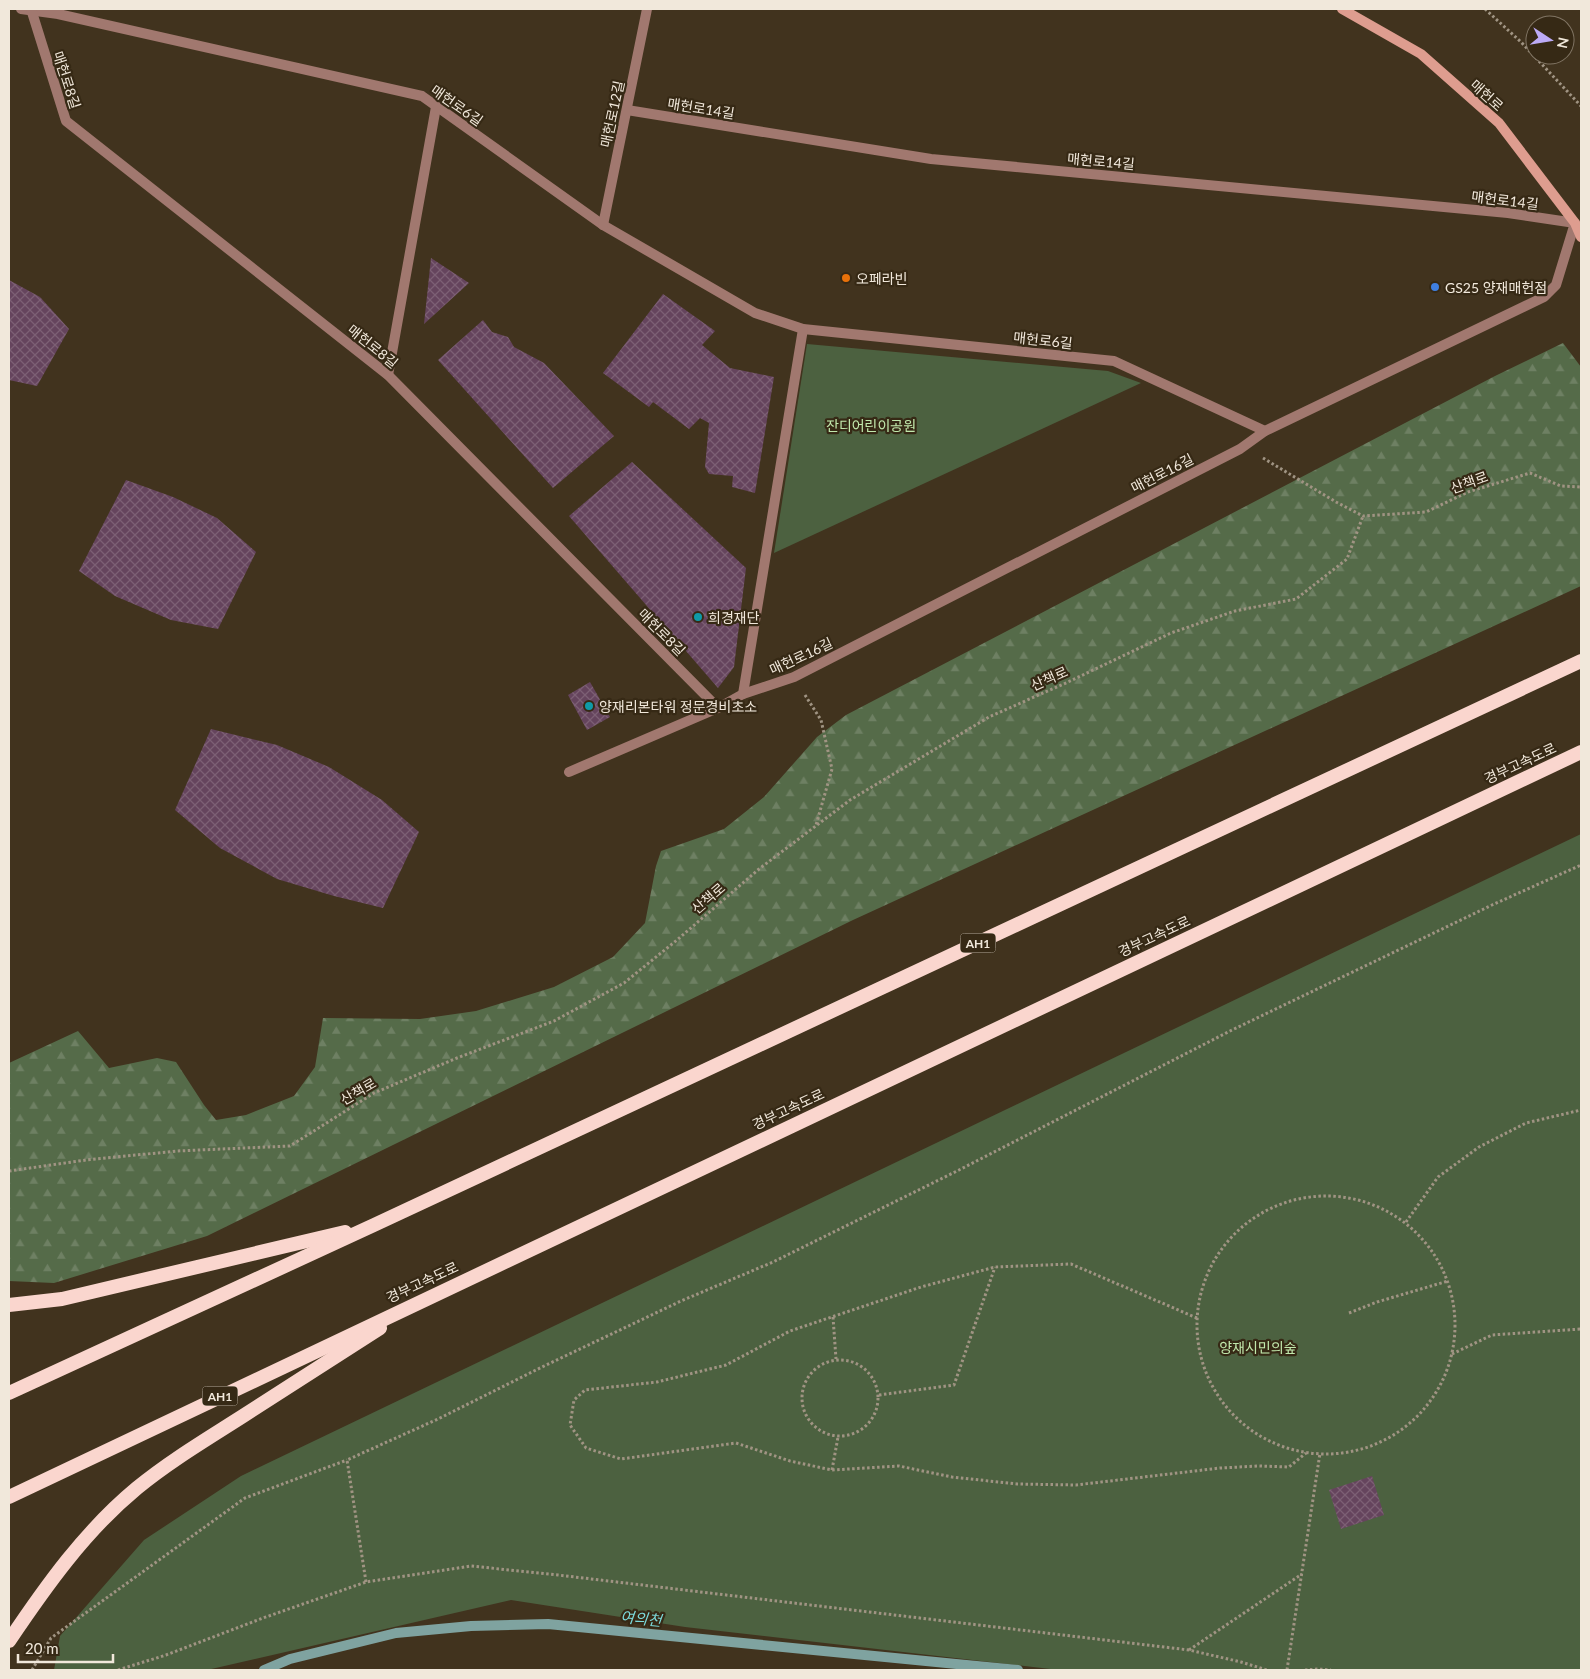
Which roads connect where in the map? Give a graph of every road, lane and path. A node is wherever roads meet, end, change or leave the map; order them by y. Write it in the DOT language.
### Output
graph roads {
  1 [pos="28,9"];
  2 [pos="647,9"];
  3 [pos="1342,9"];
  4 [pos="1485,9"];
  5 [pos="1581,106"];
  6 [pos="436,107"];
  7 [pos="628,110"];
  8 [pos="1575,223"];
  9 [pos="603,225"];
  10 [pos="1581,237"];
  11 [pos="803,328"];
  12 [pos="388,375"];
  13 [pos="1265,431"];
  14 [pos="1240,449"];
  15 [pos="1581,488"];
  16 [pos="1363,516"];
  17 [pos="1581,661"];
  18 [pos="794,677"];
  19 [pos="743,694"];
  20 [pos="718,708"];
  21 [pos="1581,752"];
  22 [pos="569,772"];
  23 [pos="816,826"];
  24 [pos="1581,865"];
  25 [pos="1581,1110"];
  26 [pos="9,1171"];
  27 [pos="1406,1222"];
  28 [pos="374,1225"];
  29 [pos="995,1266"];
  30 [pos="1448,1281"];
  31 [pos="432,1295"];
  32 [pos="9,1305"];
  33 [pos="1348,1313"];
  34 [pos="833,1317"];
  35 [pos="1197,1318"];
  36 [pos="1581,1329"];
  37 [pos="1452,1354"];
  38 [pos="836,1359"];
  39 [pos="9,1393"];
  40 [pos="879,1395"];
  41 [pos="838,1437"];
  42 [pos="1306,1453"];
  43 [pos="1320,1453"];
  44 [pos="347,1460"];
  45 [pos="832,1470"];
  46 [pos="9,1497"];
  47 [pos="1302,1574"];
  48 [pos="366,1582"];
  49 [pos="9,1641"];
  50 [pos="1189,1650"];
  51 [pos="32,1670"];
  52 [pos="118,1670"];
  53 [pos="1267,1670"];
  54 [pos="1288,1670"];
  55 [pos="1305,1670"];
  56 [pos="1331,1670"];
  1 -- 6 [label="street, 매헌로6길"];
  1 -- 12 [label="street, 매헌로8길"];
  2 -- 7 [label="street, 매헌로12길"];
  3 -- 8 [label="main road, 매헌로"];
  4 -- 5 [label="path"];
  6 -- 9 [label="street, 매헌로6길"];
  6 -- 12 [label="street"];
  7 -- 8 [label="street, 매헌로14길"];
  7 -- 9 [label="street, 매헌로12길"];
  8 -- 10 [label="main road, 매헌로"];
  8 -- 13 [label="street, 매헌로16길"];
  9 -- 11 [label="street, 매헌로6길"];
  11 -- 13 [label="street, 매헌로6길"];
  11 -- 19 [label="street"];
  12 -- 20 [label="street, 매헌로8길"];
  13 -- 14 [label="street, 매헌로16길"];
  14 -- 16 [label="path"];
  14 -- 18 [label="street, 매헌로16길"];
  15 -- 16 [label="path, 산책로"];
  16 -- 23 [label="path, 산책로"];
  17 -- 28 [label="highway, AH1"];
  18 -- 19 [label="street, 매헌로16길"];
  18 -- 23 [label="path"];
  19 -- 20 [label="street, 매헌로16길"];
  20 -- 22 [label="street, 매헌로16길"];
  21 -- 31 [label="highway, 경부고속도로 / AH1"];
  23 -- 26 [label="path, 산책로"];
  24 -- 44 [label="path"];
  25 -- 27 [label="path"];
  27 -- 30 [label="path"];
  27 -- 35 [label="path"];
  28 -- 32 [label="highway"];
  28 -- 39 [label="highway, AH1"];
  29 -- 34 [label="path"];
  29 -- 35 [label="path"];
  29 -- 40 [label="path"];
  30 -- 33 [label="path"];
  30 -- 37 [label="path"];
  31 -- 46 [label="highway, 경부고속도로 / AH1"];
  31 -- 49 [label="highway"];
  34 -- 38 [label="path"];
  34 -- 45 [label="path"];
  35 -- 42 [label="path"];
  36 -- 37 [label="path"];
  37 -- 43 [label="path"];
  38 -- 40 [label="path"];
  38 -- 41 [label="path"];
  40 -- 41 [label="path"];
  41 -- 45 [label="path"];
  42 -- 43 [label="path"];
  42 -- 45 [label="path"];
  43 -- 47 [label="path"];
  44 -- 48 [label="path"];
  44 -- 51 [label="path"];
  47 -- 50 [label="path"];
  47 -- 54 [label="path"];
  48 -- 50 [label="path"];
  48 -- 52 [label="path"];
  50 -- 53 [label="path"];
  55 -- 56 [label="path"];
}
